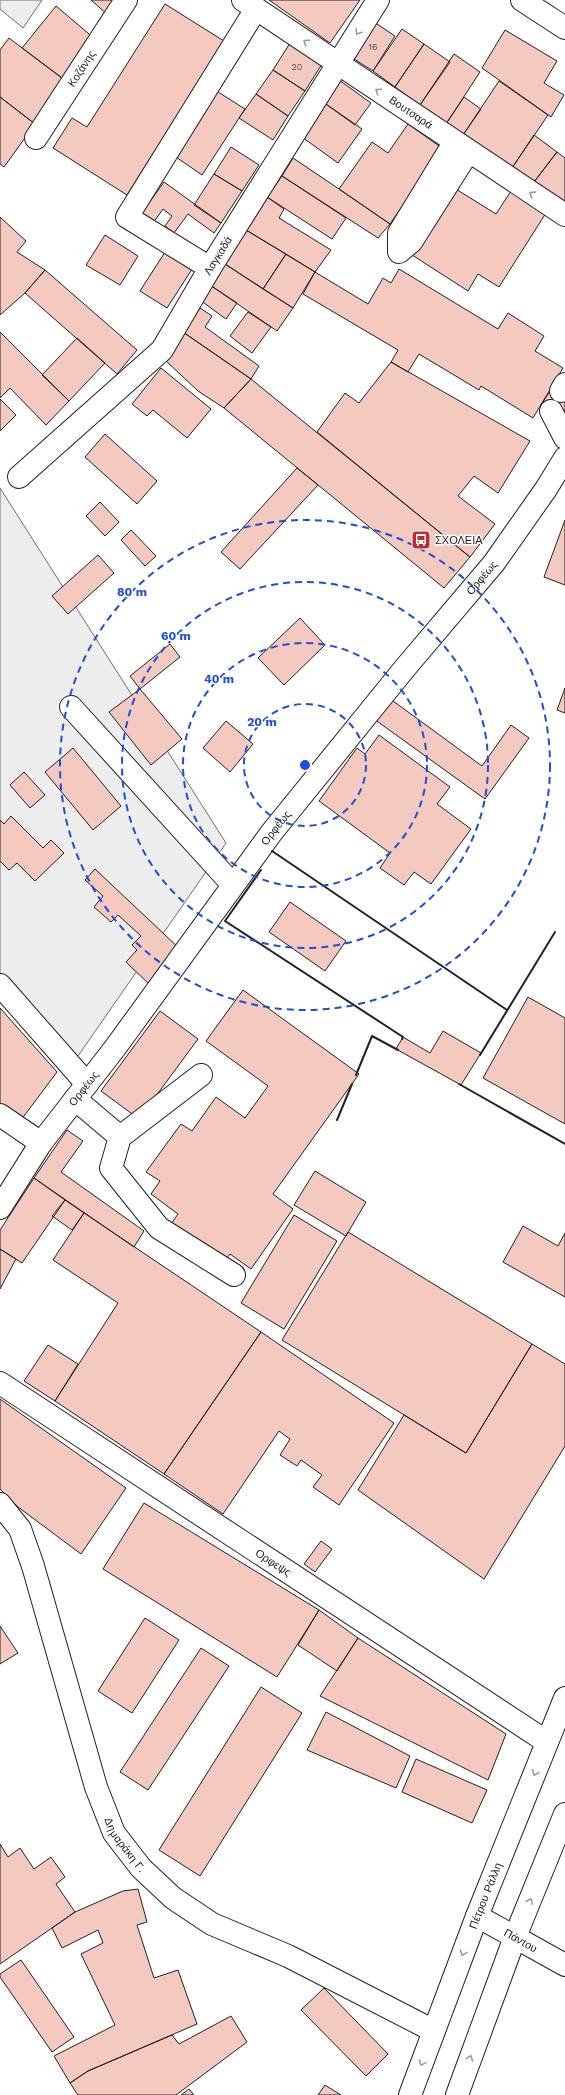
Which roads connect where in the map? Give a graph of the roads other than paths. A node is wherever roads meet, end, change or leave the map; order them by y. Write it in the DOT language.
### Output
graph roads {
  1 [pos="126,0"];
  2 [pos="378,0"];
  3 [pos="522,0"];
  4 [pos="250,4"];
  5 [pos="565,28"];
  6 [pos="338,64"];
  7 [pos="36,138"];
  8 [pos="565,215"];
  9 [pos="210,268"];
  10 [pos="551,411"];
  11 [pos="565,438"];
  12 [pos="565,458"];
  13 [pos="19,477"];
  14 [pos="71,707"];
  15 [pos="233,885"];
  16 [pos="0,985"];
  17 [pos="202,1075"];
  18 [pos="81,1092"];
  19 [pos="0,1115"];
  20 [pos="120,1137"];
  21 [pos="41,1144"];
  22 [pos="0,1208"];
  23 [pos="234,1275"];
  24 [pos="0,1383"];
  25 [pos="0,1504"];
  26 [pos="565,1698"];
  27 [pos="547,1742"];
  28 [pos="565,1814"];
  29 [pos="477,1916"];
  30 [pos="515,1937"];
  31 [pos="565,1964"];
  32 [pos="434,2031"];
  33 [pos="410,2095"];
  34 [pos="457,2095"];
  1 -- 7 [label="street, Κοζάνης"];
  2 -- 6 [label="street, Λαγκαδά, one-way"];
  3 -- 5 [label="street"];
  6 -- 4 [label="street, Βουτσαρά, one-way"];
  4 -- 9 [label="street, Βουτσαρά"];
  8 -- 6 [label="street, Βουτσαρά, one-way"];
  6 -- 9 [label="street, Λαγκαδά"];
  9 -- 13 [label="street, Λαγκαδά"];
  10 -- 11 [label="street"];
  12 -- 15 [label="street, Ορφέως"];
  14 -- 15 [label="street"];
  15 -- 18 [label="street, Ορφέως"];
  16 -- 18 [label="street"];
  17 -- 20 [label="street"];
  18 -- 20 [label="street"];
  18 -- 21 [label="street, Ορφέως"];
  19 -- 21 [label="street"];
  20 -- 23 [label="street"];
  21 -- 22 [label="street, Ορφέως"];
  24 -- 27 [label="street, Ορφεψς"];
  25 -- 32 [label="street, Δημαράκη Γ."];
  26 -- 27 [label="street, Πέτρου Ράλλη"];
  27 -- 29 [label="street, Πέτρου Ράλλη, one-way"];
  30 -- 28 [label="street, one-way"];
  29 -- 30 [label="street, Πάντου"];
  29 -- 32 [label="street, Πέτρου Ράλλη, one-way"];
  30 -- 31 [label="street, Πάντου"];
  34 -- 30 [label="street, one-way"];
  32 -- 33 [label="street, Πέτρου Ράλλη, one-way"];
}
